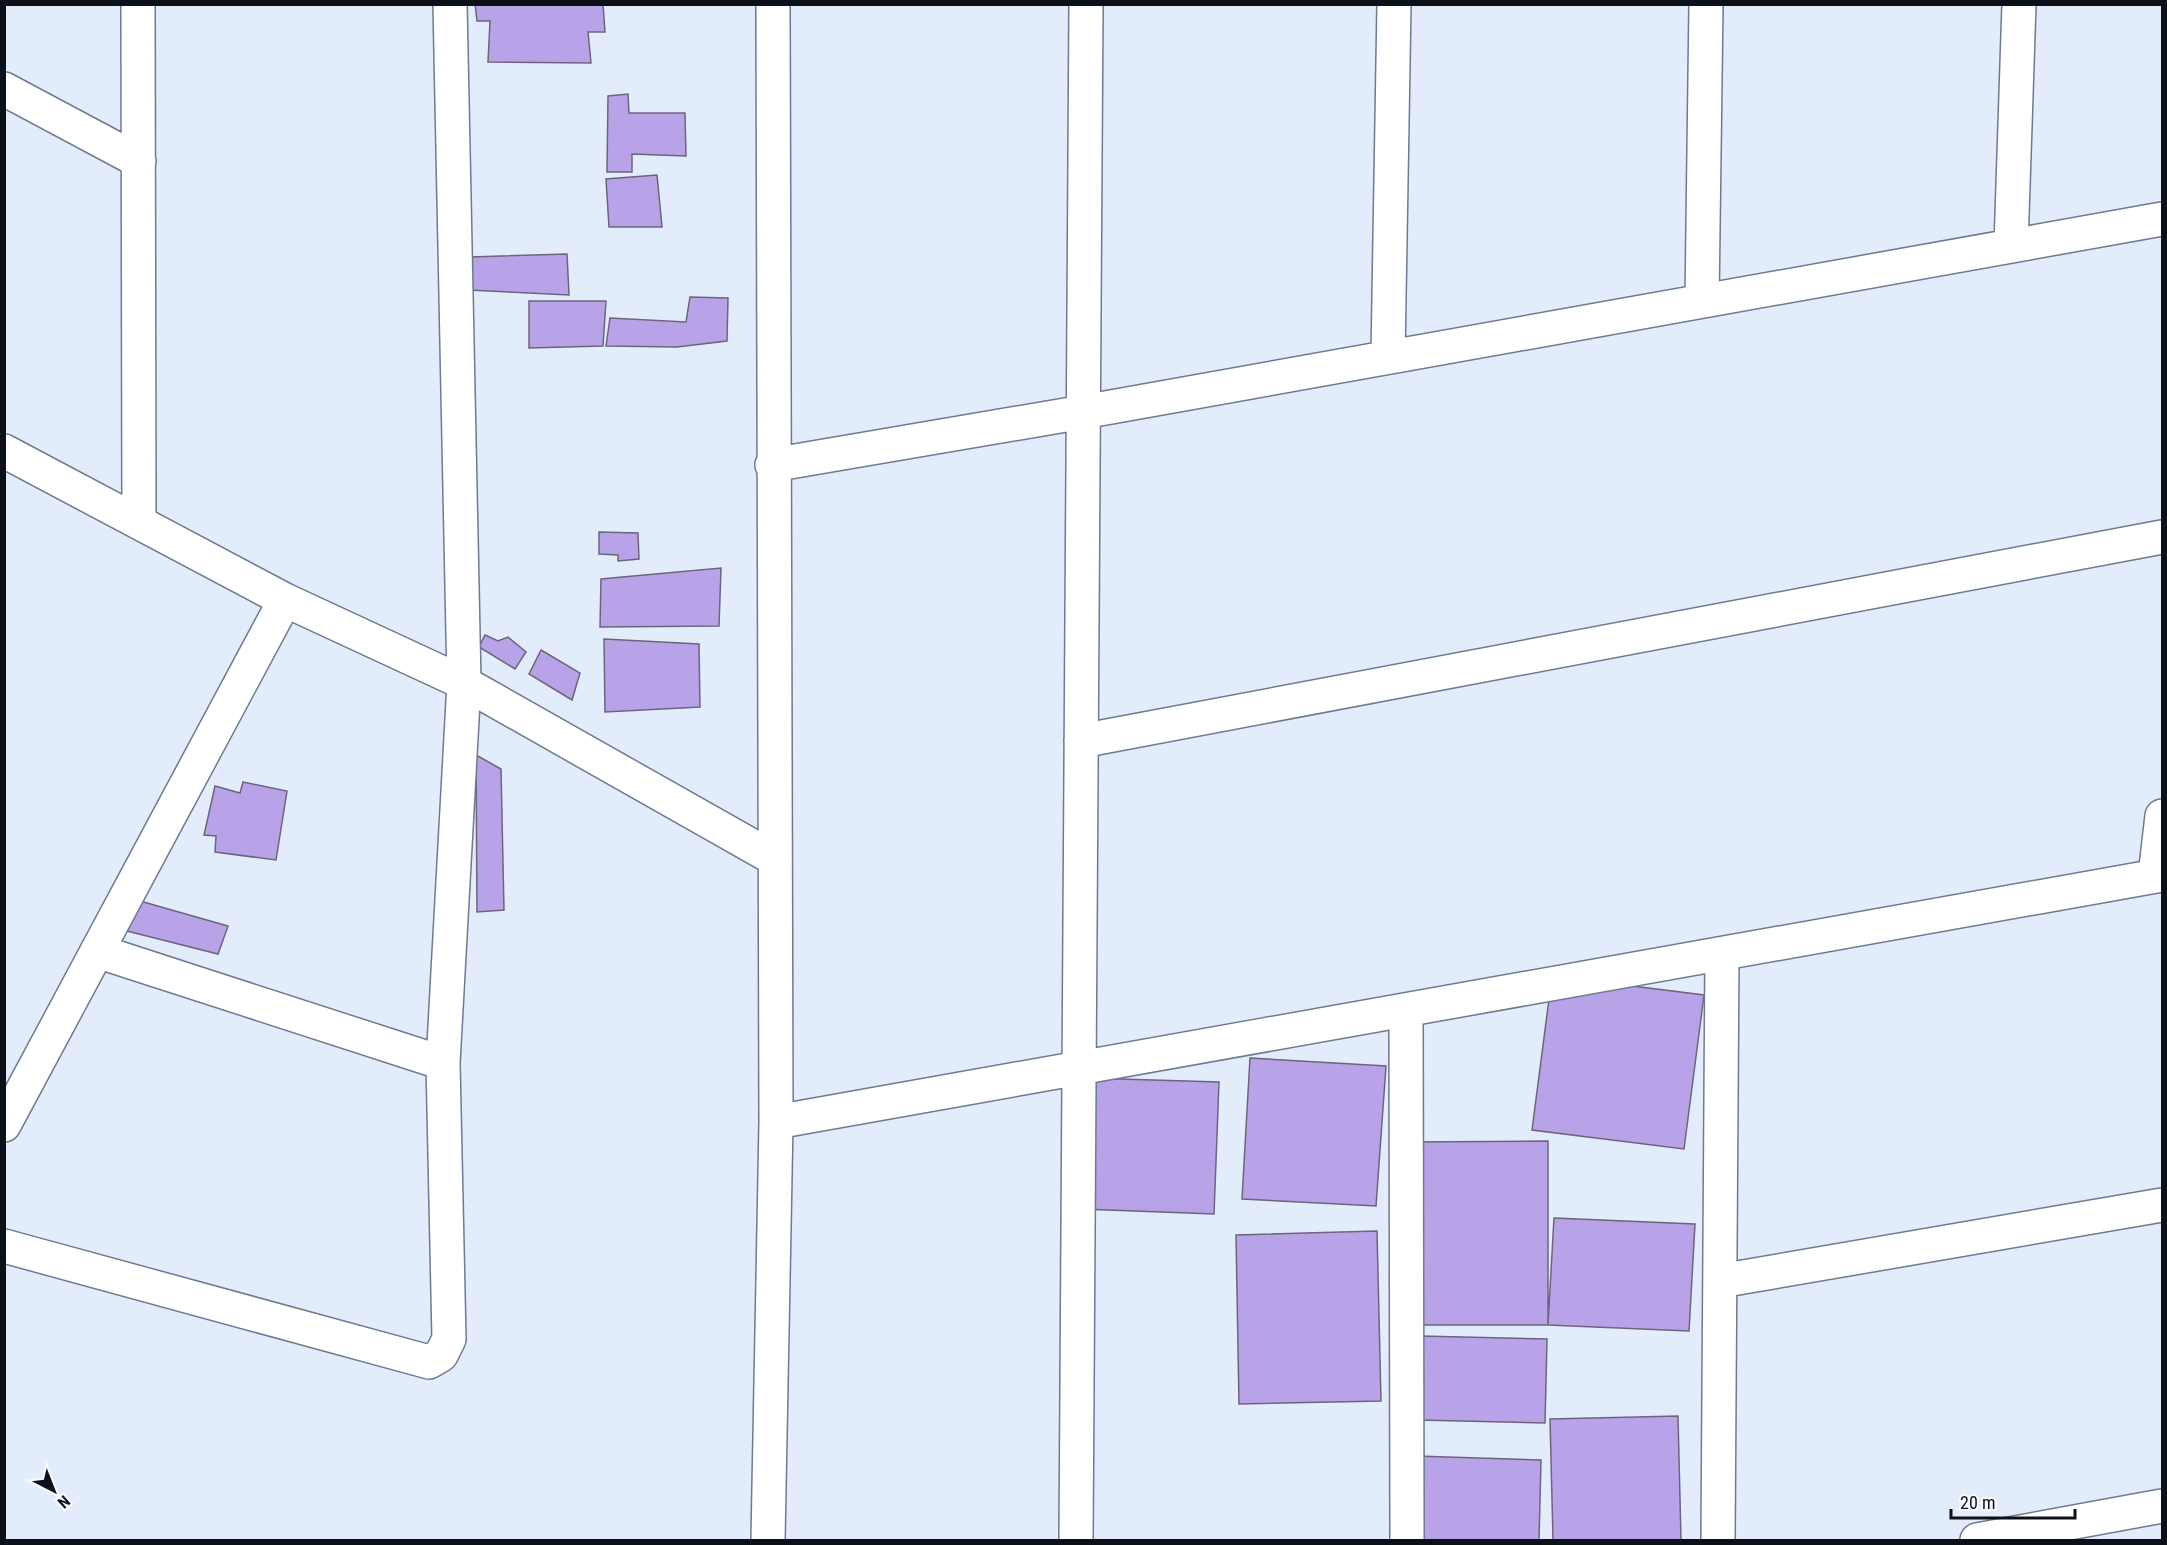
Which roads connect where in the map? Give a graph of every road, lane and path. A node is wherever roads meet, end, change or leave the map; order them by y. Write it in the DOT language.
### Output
graph roads {
  1 [pos="138,4"];
  2 [pos="450,4"];
  3 [pos="773,4"];
  4 [pos="1086,4"];
  5 [pos="1394,4"];
  6 [pos="1707,4"];
  7 [pos="2019,4"];
  8 [pos="4,89"];
  9 [pos="139,161"];
  10 [pos="2163,219"];
  11 [pos="2011,246"];
  12 [pos="1702,301"];
  13 [pos="1388,356"];
  14 [pos="1083,412"];
  15 [pos="4,451"];
  16 [pos="772,465"];
  17 [pos="139,522"];
  18 [pos="2163,537"];
  19 [pos="285,600"];
  20 [pos="464,683"];
  21 [pos="1081,741"];
  22 [pos="2163,816"];
  23 [pos="775,859"];
  24 [pos="2159,876"];
  25 [pos="97,951"];
  26 [pos="1722,954"];
  27 [pos="1406,1010"];
  28 [pos="442,1063"];
  29 [pos="1078,1068"];
  30 [pos="776,1122"];
  31 [pos="4,1125"];
  32 [pos="2163,1205"];
  33 [pos="4,1246"];
  34 [pos="1720,1281"];
  35 [pos="2163,1506"];
  36 [pos="2011,1538"];
  37 [pos="768,1540"];
  38 [pos="1076,1540"];
  39 [pos="1407,1540"];
  40 [pos="1718,1540"];
  41 [pos="1977,1540"];
  1 -- 9 [label="street"];
  2 -- 20 [label="street"];
  3 -- 16 [label="street"];
  4 -- 14 [label="street"];
  5 -- 13 [label="street"];
  6 -- 12 [label="street"];
  7 -- 11 [label="street"];
  8 -- 9 [label="street"];
  9 -- 17 [label="street"];
  10 -- 11 [label="street"];
  11 -- 12 [label="street"];
  12 -- 13 [label="street"];
  13 -- 14 [label="street"];
  14 -- 16 [label="street"];
  14 -- 21 [label="street"];
  15 -- 17 [label="street"];
  16 -- 23 [label="street"];
  17 -- 19 [label="street"];
  18 -- 21 [label="street"];
  19 -- 20 [label="street"];
  19 -- 25 [label="street"];
  20 -- 23 [label="street"];
  20 -- 28 [label="street"];
  21 -- 29 [label="street"];
  22 -- 24 [label="street"];
  23 -- 30 [label="street"];
  24 -- 26 [label="street"];
  25 -- 28 [label="street"];
  25 -- 31 [label="street"];
  26 -- 27 [label="street"];
  26 -- 34 [label="street"];
  27 -- 29 [label="street"];
  27 -- 39 [label="street"];
  28 -- 33 [label="street"];
  29 -- 30 [label="street"];
  29 -- 38 [label="street"];
  30 -- 37 [label="street"];
  32 -- 34 [label="street"];
  34 -- 40 [label="street"];
  35 -- 36 [label="street"];
  36 -- 41 [label="street"];
}
